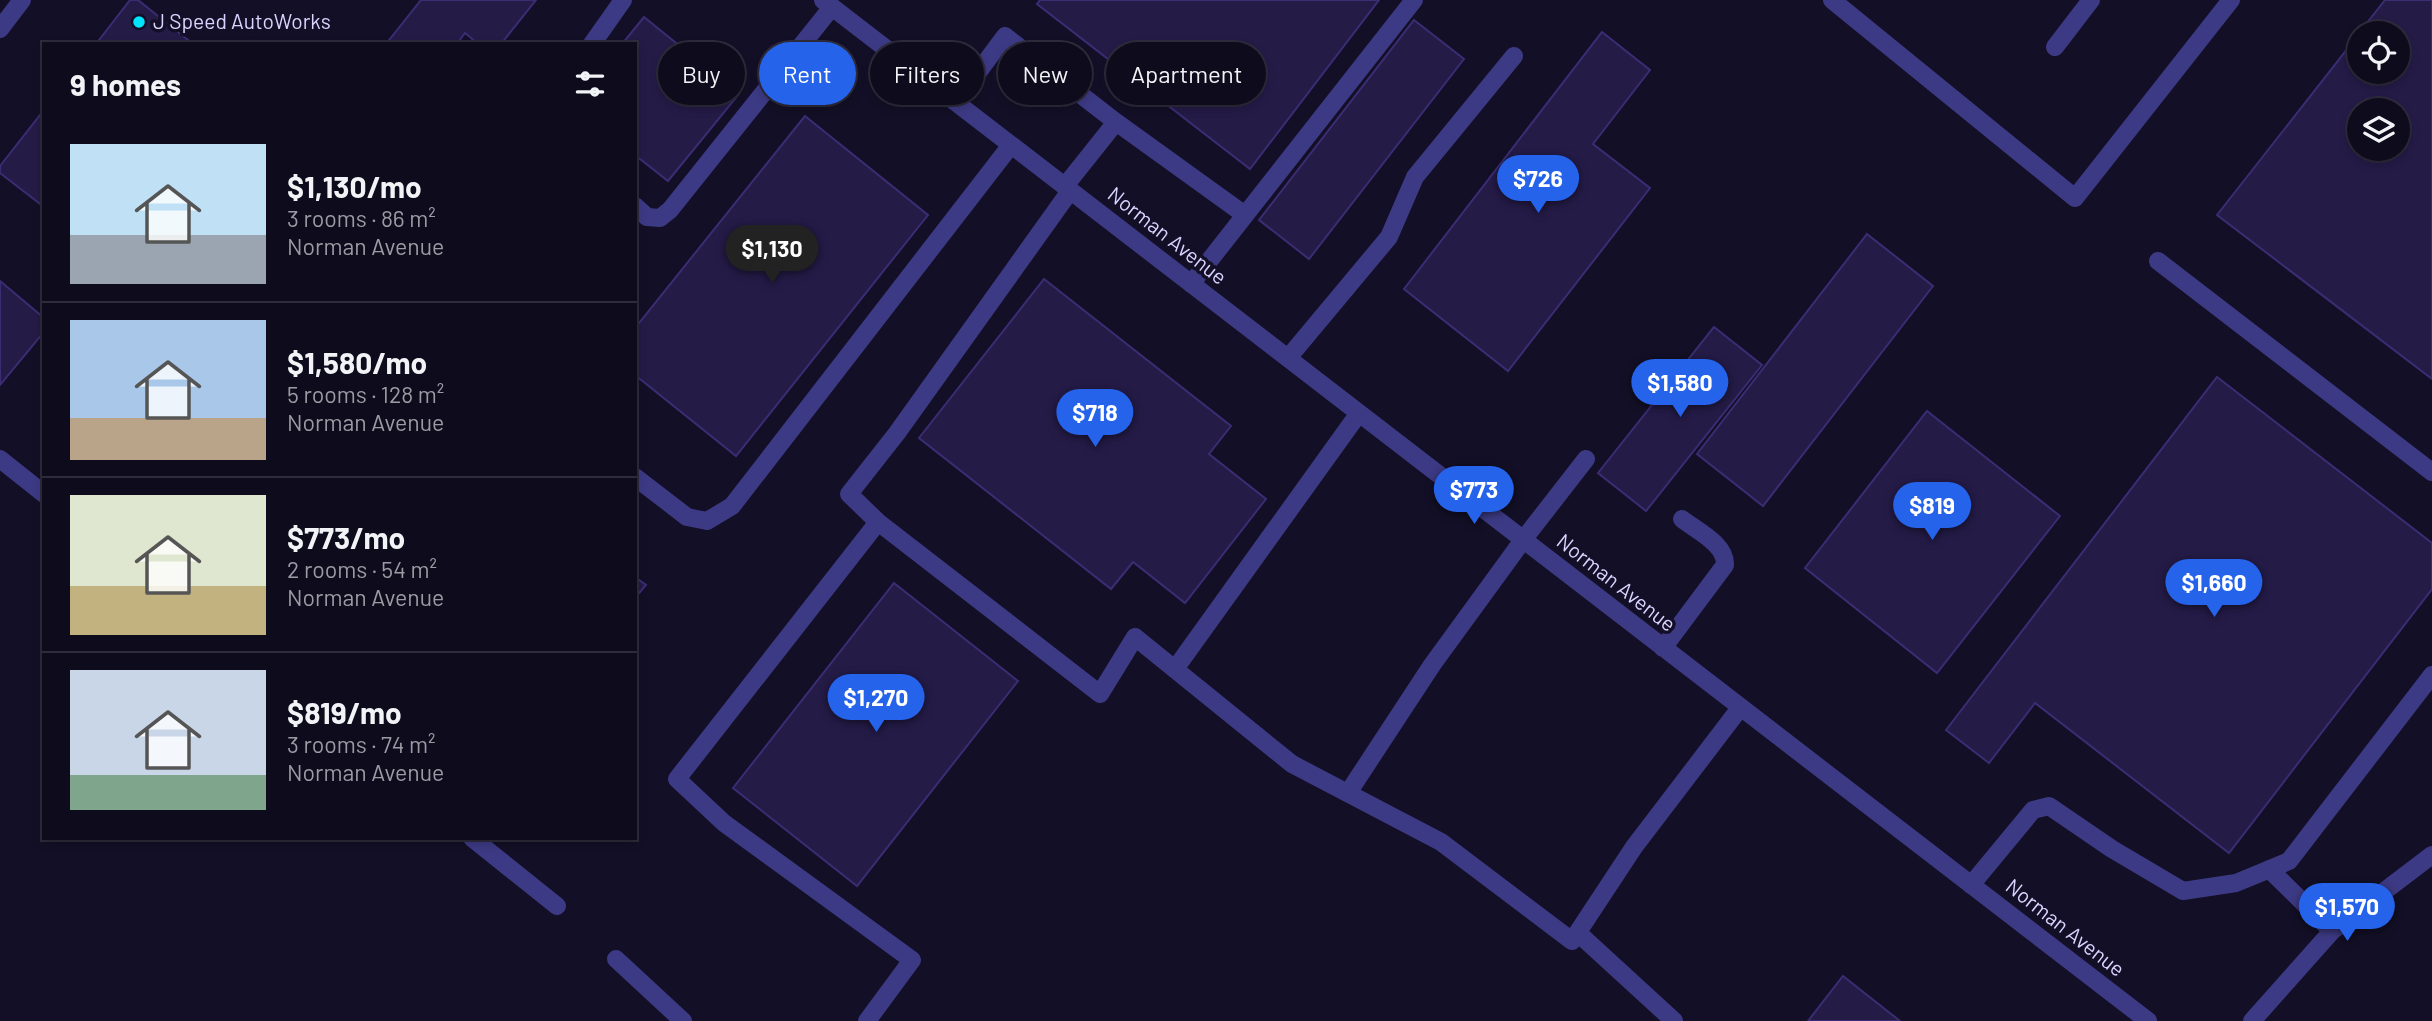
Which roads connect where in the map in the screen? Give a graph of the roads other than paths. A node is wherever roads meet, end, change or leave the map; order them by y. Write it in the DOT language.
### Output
graph roads {
  1 [pos="22,0"];
  2 [pos="623,0"];
  3 [pos="1414,0"];
  4 [pos="1832,0"];
  5 [pos="2091,0"];
  6 [pos="2231,0"];
  7 [pos="828,4"];
  8 [pos="0,29"];
  9 [pos="593,42"];
  10 [pos="878,42"];
  11 [pos="2055,47"];
  12 [pos="1514,56"];
  13 [pos="984,64"];
  14 [pos="960,105"];
  15 [pos="1116,121"];
  16 [pos="1011,145"];
  17 [pos="1068,188"];
  18 [pos="637,208"];
  19 [pos="1245,215"];
  20 [pos="2158,261"];
  21 [pos="1192,284"];
  22 [pos="1288,358"];
  23 [pos="1359,413"];
  24 [pos="0,459"];
  25 [pos="1586,459"];
  26 [pos="2432,472"];
  27 [pos="637,479"];
  28 [pos="42,492"];
  29 [pos="1682,519"];
  30 [pos="878,522"];
  31 [pos="1523,540"];
  32 [pos="1663,648"];
  33 [pos="1175,669"];
  34 [pos="2432,675"];
  35 [pos="1740,708"];
  36 [pos="1348,793"];
  37 [pos="474,840"];
  38 [pos="2432,855"];
  39 [pos="2269,869"];
  40 [pos="1971,885"];
  41 [pos="556,906"];
  42 [pos="2332,931"];
  43 [pos="1578,933"];
  44 [pos="616,959"];
  45 [pos="683,1021"];
  46 [pos="867,1021"];
  47 [pos="1674,1021"];
  48 [pos="2148,1021"];
  49 [pos="2252,1021"];
  1 -- 8 [label="street"];
  2 -- 9 [label="street"];
  3 -- 19 [label="street"];
  4 -- 6 [label="street"];
  5 -- 11 [label="street"];
  7 -- 10 [label="street, Norman Avenue"];
  7 -- 18 [label="street"];
  12 -- 22 [label="street"];
  13 -- 15 [label="street"];
  14 -- 16 [label="street, Norman Avenue"];
  15 -- 17 [label="street"];
  15 -- 19 [label="street"];
  16 -- 17 [label="street, Norman Avenue"];
  16 -- 27 [label="street"];
  17 -- 21 [label="street, Norman Avenue"];
  17 -- 30 [label="street"];
  19 -- 21 [label="street"];
  20 -- 26 [label="street"];
  21 -- 22 [label="street, Norman Avenue"];
  22 -- 23 [label="street, Norman Avenue"];
  23 -- 31 [label="street, Norman Avenue"];
  23 -- 33 [label="street"];
  24 -- 28 [label="street"];
  25 -- 31 [label="street"];
  29 -- 32 [label="street"];
  30 -- 33 [label="street"];
  30 -- 46 [label="street"];
  31 -- 32 [label="street, Norman Avenue"];
  31 -- 36 [label="street"];
  32 -- 35 [label="street, Norman Avenue"];
  33 -- 36 [label="street"];
  34 -- 39 [label="street"];
  35 -- 40 [label="street, Norman Avenue"];
  35 -- 43 [label="street"];
  36 -- 43 [label="street"];
  37 -- 41 [label="street"];
  38 -- 42 [label="street"];
  39 -- 40 [label="street"];
  39 -- 42 [label="street"];
  40 -- 48 [label="street, Norman Avenue"];
  42 -- 49 [label="street"];
  43 -- 47 [label="street"];
  44 -- 45 [label="street"];
}
